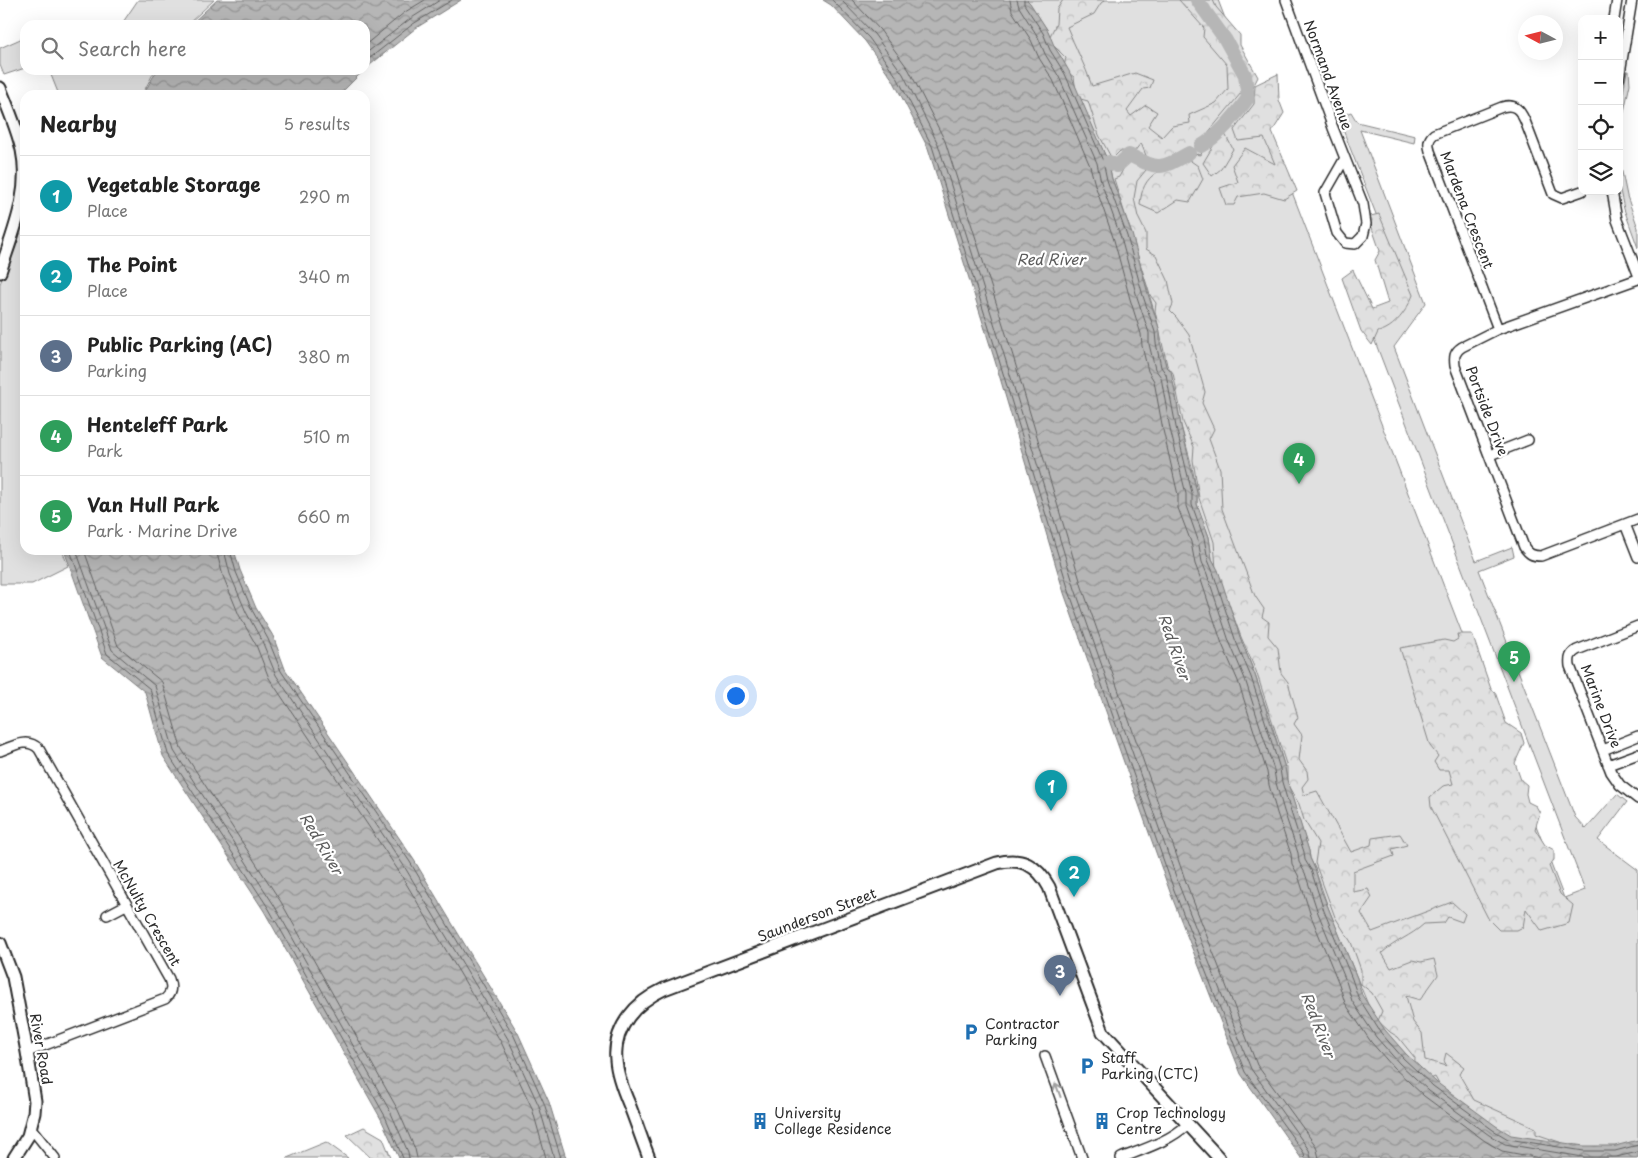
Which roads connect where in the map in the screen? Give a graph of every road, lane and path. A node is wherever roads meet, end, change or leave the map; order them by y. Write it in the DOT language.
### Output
graph roads {
  1 [pos="1286,0"];
  2 [pos="1617,0"];
  3 [pos="1632,0"];
  4 [pos="1615,15"];
  5 [pos="1623,32"];
  6 [pos="0,88"];
  7 [pos="20,144"];
  8 [pos="1345,158"];
  9 [pos="1578,192"];
  10 [pos="1613,195"];
  11 [pos="20,213"];
  12 [pos="0,272"];
  13 [pos="1638,274"];
  14 [pos="1638,279"];
  15 [pos="1498,329"];
  16 [pos="1528,440"];
  17 [pos="1490,455"];
  18 [pos="1638,519"];
  19 [pos="1626,524"];
  20 [pos="1638,557"];
  21 [pos="1638,626"];
  22 [pos="1638,736"];
  23 [pos="1603,750"];
  24 [pos="0,751"];
  25 [pos="1638,754"];
  26 [pos="1608,765"];
  27 [pos="1638,798"];
  28 [pos="126,905"];
  29 [pos="107,915"];
  30 [pos="0,943"];
  31 [pos="27,1052"];
  32 [pos="1045,1056"];
  33 [pos="1188,1124"];
  34 [pos="31,1128"];
  35 [pos="14,1158"];
  36 [pos="55,1158"];
  37 [pos="649,1158"];
  38 [pos="1082,1158"];
  39 [pos="1122,1158"];
  40 [pos="1219,1158"];
  1 -- 8 [label="street, Normand Avenue"];
  2 -- 4 [label="street"];
  3 -- 5 [label="street"];
  6 -- 7 [label="street"];
  8 -- 8 [label="street, Normand Avenue"];
  9 -- 15 [label="street, Mardena Crescent"];
  10 -- 13 [label="street"];
  11 -- 12 [label="street"];
  14 -- 15 [label="street, Portside Drive"];
  15 -- 17 [label="street, Portside Drive"];
  16 -- 17 [label="street"];
  17 -- 19 [label="street, Portside Drive"];
  18 -- 19 [label="street, Portside Drive"];
  19 -- 20 [label="street"];
  21 -- 23 [label="street, Marine Drive"];
  22 -- 23 [label="street"];
  23 -- 26 [label="street, Marine Drive"];
  24 -- 28 [label="street, McNulty Crescent"];
  25 -- 26 [label="street"];
  26 -- 27 [label="street, Marine Drive"];
  28 -- 29 [label="street"];
  28 -- 31 [label="street, McNulty Crescent"];
  30 -- 31 [label="street, River Road"];
  31 -- 34 [label="street, River Road"];
  38 -- 32 [label="street, one-way"];
  33 -- 37 [label="street, Saunderson Street"];
  33 -- 39 [label="street"];
  33 -- 40 [label="street"];
  34 -- 35 [label="street, River Road"];
  34 -- 36 [label="street"];
}
